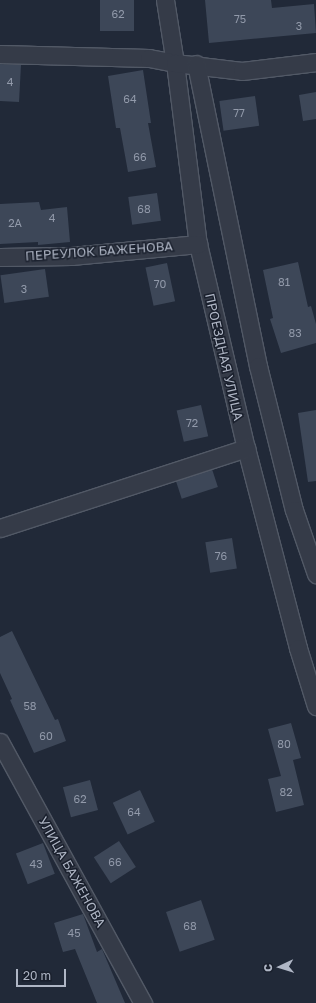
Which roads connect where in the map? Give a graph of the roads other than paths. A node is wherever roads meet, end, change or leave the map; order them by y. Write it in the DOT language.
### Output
graph roads {
  1 [pos="165,0"];
  2 [pos="0,54"];
  3 [pos="316,62"];
  4 [pos="175,63"];
  5 [pos="196,64"];
  6 [pos="198,244"];
  7 [pos="0,257"];
  8 [pos="246,448"];
  9 [pos="0,528"];
  10 [pos="316,574"];
  11 [pos="316,706"];
  12 [pos="0,742"];
  13 [pos="143,1003"];
  1 -- 4 [label="street, ПРОЕЗДНАЯ УЛИЦА"];
  2 -- 4 [label="street"];
  3 -- 5 [label="street"];
  4 -- 5 [label="street"];
  4 -- 6 [label="street, ПРОЕЗДНАЯ УЛИЦА"];
  5 -- 10 [label="street"];
  6 -- 7 [label="street, ПЕРЕУЛОК БАЖЕНОВА"];
  6 -- 8 [label="street, ПРОЕЗДНАЯ УЛИЦА"];
  8 -- 9 [label="street"];
  8 -- 11 [label="street, ПРОЕЗДНАЯ УЛИЦА"];
  12 -- 13 [label="street, УЛИЦА БАЖЕНОВА"];
}
